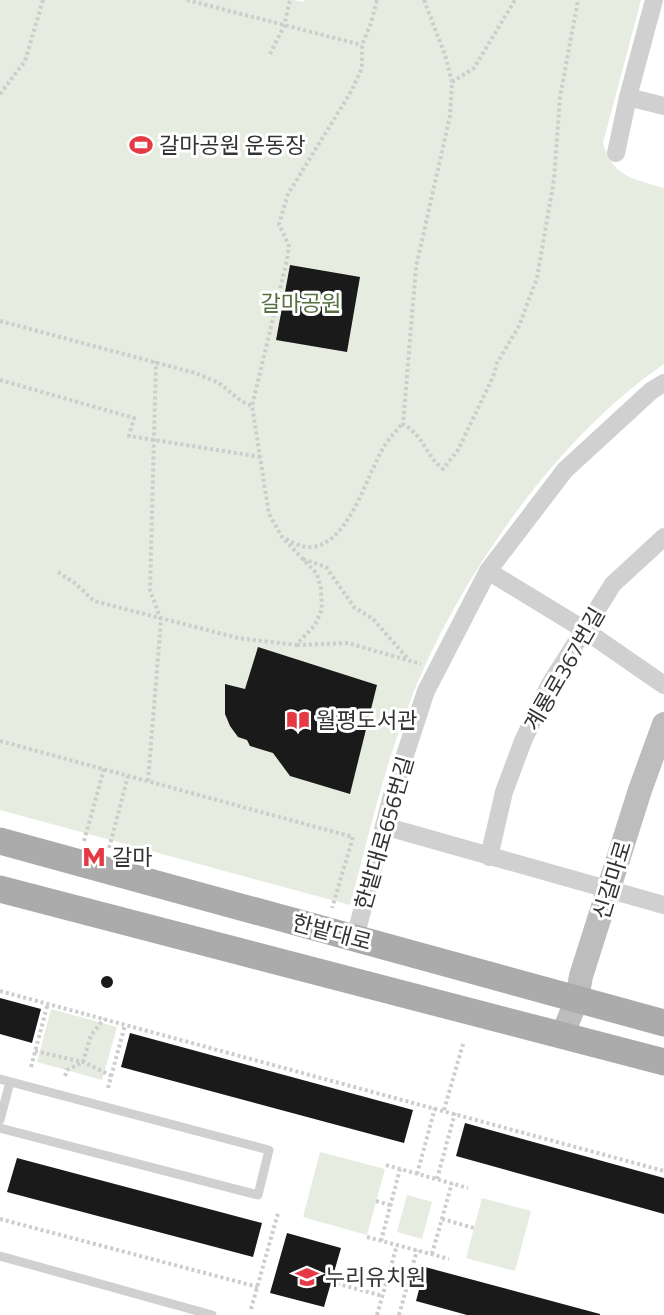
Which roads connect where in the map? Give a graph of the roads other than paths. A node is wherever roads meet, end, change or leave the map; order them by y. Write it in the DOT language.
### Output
graph roads {
  1 [pos="654,0"];
  2 [pos="628,97"];
  3 [pos="664,106"];
  4 [pos="616,153"];
  5 [pos="664,383"];
  6 [pos="664,537"];
  7 [pos="489,571"];
  8 [pos="583,630"];
  9 [pos="664,685"];
  10 [pos="664,724"];
  11 [pos="384,826"];
  12 [pos="0,841"];
  13 [pos="489,857"];
  14 [pos="0,889"];
  15 [pos="609,890"];
  16 [pos="664,905"];
  17 [pos="355,938"];
  18 [pos="577,999"];
  19 [pos="664,1023"];
  20 [pos="562,1036"];
  21 [pos="664,1062"];
  22 [pos="5,1080"];
  23 [pos="0,1120"];
  24 [pos="0,1128"];
  25 [pos="0,1257"];
  26 [pos="212,1315"];
  1 -- 2 [label="street"];
  2 -- 3 [label="street"];
  2 -- 4 [label="street"];
  5 -- 7 [label="street, 한밭대로656번길"];
  6 -- 8 [label="street, 계룡로367번길"];
  7 -- 8 [label="street"];
  7 -- 11 [label="street, 한밭대로656번길"];
  8 -- 9 [label="street"];
  8 -- 13 [label="street, 계룡로367번길"];
  10 -- 15 [label="street, 신갈마로"];
  11 -- 13 [label="street"];
  11 -- 17 [label="street, 한밭대로656번길"];
  12 -- 17 [label="main road, 한밭대로"];
  13 -- 15 [label="street"];
  14 -- 20 [label="main road, 한밭대로"];
  15 -- 16 [label="street"];
  15 -- 18 [label="street, 신갈마로"];
  17 -- 18 [label="main road, 한밭대로"];
  18 -- 19 [label="main road, 한밭대로"];
  18 -- 20 [label="street, 신갈마로"];
  20 -- 21 [label="main road"];
  22 -- 23 [label="lane"];
  22 -- 24 [label="lane"];
  25 -- 26 [label="lane"];
}
